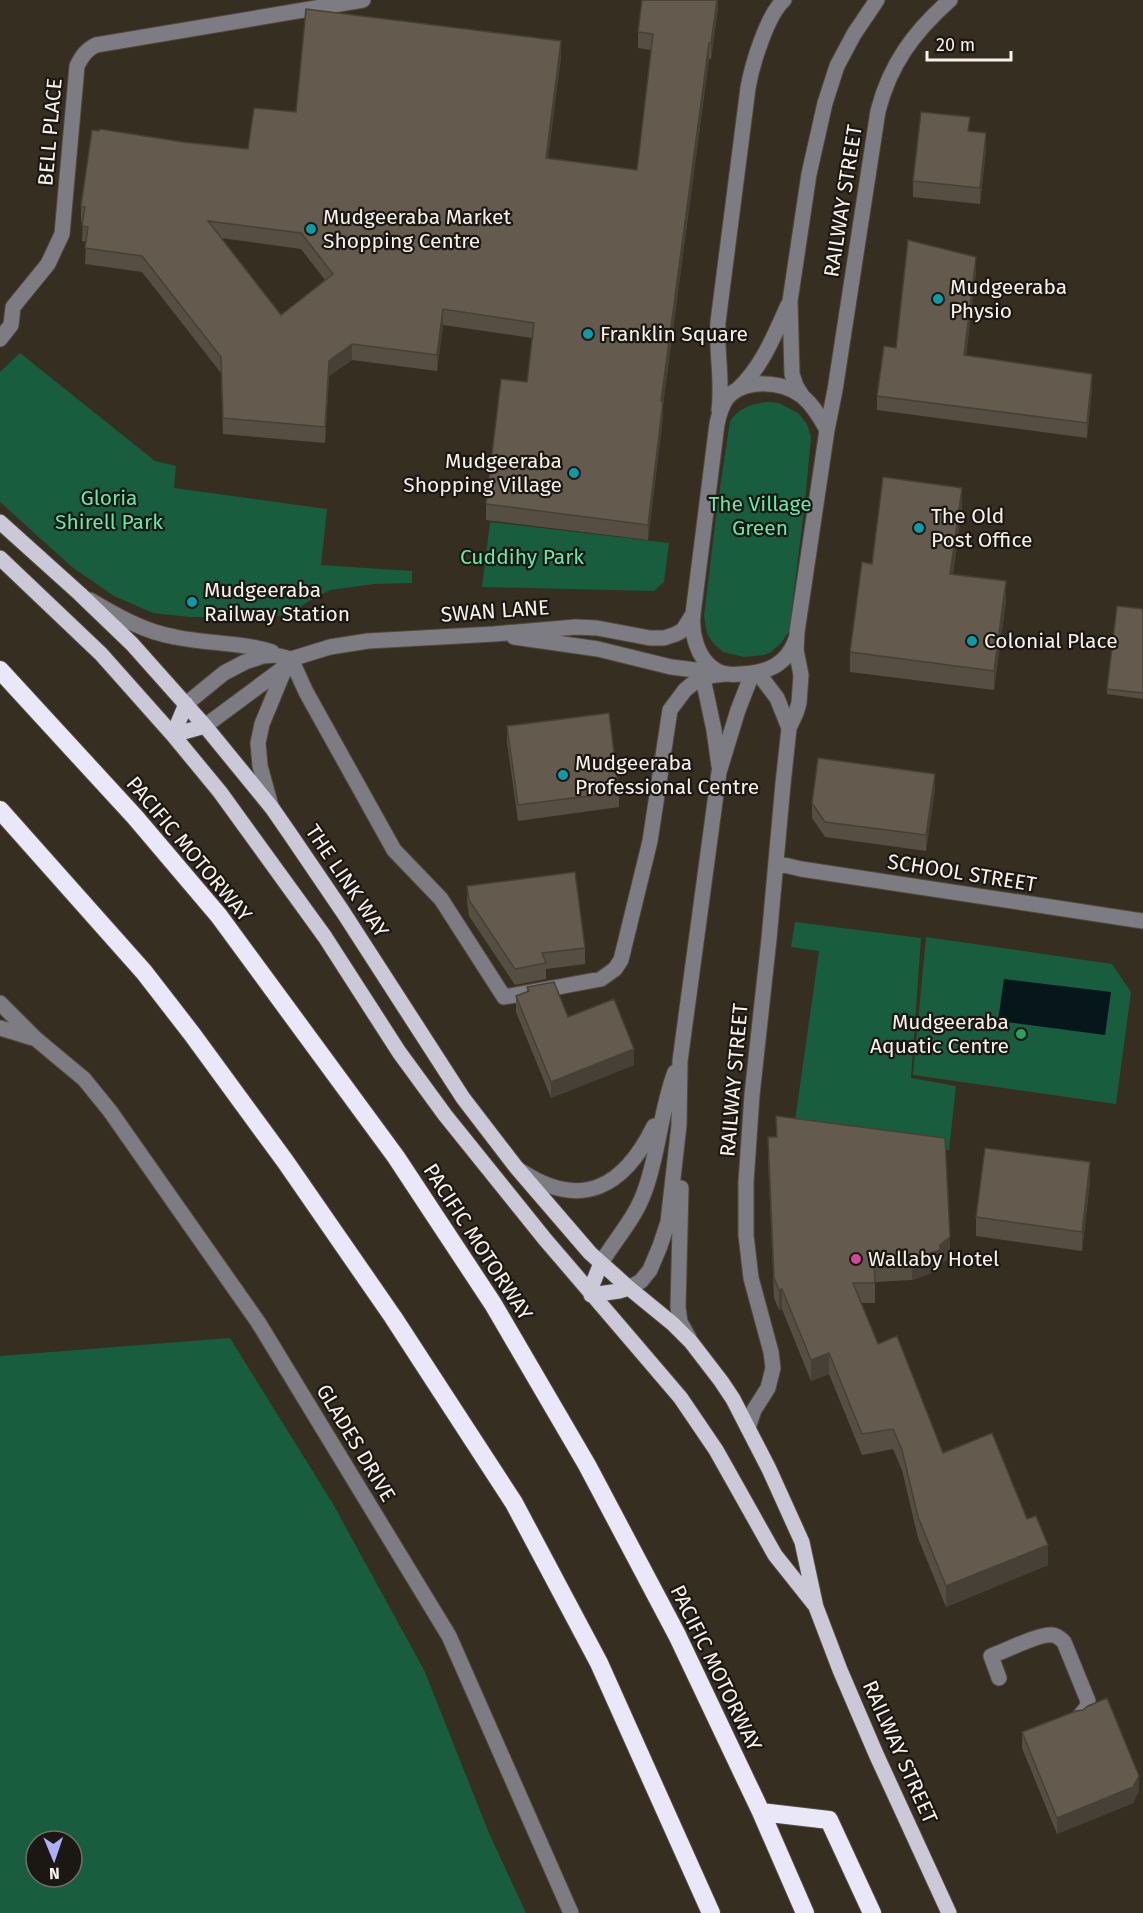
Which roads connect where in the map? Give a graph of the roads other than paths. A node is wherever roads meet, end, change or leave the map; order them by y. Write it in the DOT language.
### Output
graph roads {
  1 [pos="363,0"];
  2 [pos="784,0"];
  3 [pos="877,0"];
  4 [pos="950,0"];
  5 [pos="790,301"];
  6 [pos="0,339"];
  7 [pos="734,393"];
  8 [pos="805,399"];
  9 [pos="719,416"];
  10 [pos="827,430"];
  11 [pos="0,522"];
  12 [pos="0,558"];
  13 [pos="80,594"];
  14 [pos="693,614"];
  15 [pos="797,632"];
  16 [pos="494,634"];
  17 [pos="695,641"];
  18 [pos="286,660"];
  19 [pos="0,670"];
  20 [pos="702,674"];
  21 [pos="725,674"];
  22 [pos="755,674"];
  23 [pos="186,704"];
  24 [pos="205,726"];
  25 [pos="789,728"];
  26 [pos="173,735"];
  27 [pos="719,772"];
  28 [pos="272,808"];
  29 [pos="0,810"];
  30 [pos="776,863"];
  31 [pos="1143,921"];
  32 [pos="0,1003"];
  33 [pos="0,1028"];
  34 [pos="36,1039"];
  35 [pos="680,1061"];
  36 [pos="670,1087"];
  37 [pos="679,1125"];
  38 [pos="516,1167"];
  39 [pos="601,1263"];
  40 [pos="629,1288"];
  41 [pos="591,1294"];
  42 [pos="691,1342"];
  43 [pos="748,1428"];
  44 [pos="816,1607"];
  45 [pos="999,1678"];
  46 [pos="1079,1717"];
  47 [pos="761,1812"];
  48 [pos="571,1913"];
  49 [pos="711,1913"];
  50 [pos="805,1913"];
  51 [pos="872,1913"];
  52 [pos="949,1913"];
  1 -- 6 [label="street, BELL PLACE"];
  2 -- 9 [label="street, RAILWAY STREET"];
  3 -- 5 [label="street, RAILWAY STREET"];
  4 -- 10 [label="street, RAILWAY STREET"];
  5 -- 7 [label="street, RAILWAY STREET"];
  5 -- 8 [label="street, RAILWAY STREET"];
  7 -- 8 [label="street, RAILWAY STREET"];
  7 -- 9 [label="street, RAILWAY STREET"];
  8 -- 10 [label="street, RAILWAY STREET"];
  9 -- 14 [label="street, RAILWAY STREET"];
  10 -- 15 [label="street, RAILWAY STREET"];
  11 -- 13 [label="main road, THE LINK WAY"];
  12 -- 26 [label="main road, RAILWAY STREET"];
  13 -- 18 [label="street"];
  13 -- 23 [label="main road, THE LINK WAY"];
  14 -- 16 [label="street, SWAN LANE"];
  14 -- 17 [label="street, RAILWAY STREET"];
  15 -- 22 [label="street, RAILWAY STREET"];
  15 -- 25 [label="street, RAILWAY STREET"];
  16 -- 18 [label="street, SWAN LANE"];
  16 -- 20 [label="street"];
  17 -- 20 [label="street, RAILWAY STREET"];
  17 -- 21 [label="street, RAILWAY STREET"];
  18 -- 20 [label="street"];
  18 -- 23 [label="street, SWAN LANE"];
  18 -- 24 [label="street, SWAN LANE"];
  18 -- 28 [label="street"];
  19 -- 47 [label="highway, PACIFIC MOTORWAY"];
  20 -- 21 [label="street"];
  20 -- 27 [label="street, RAILWAY STREET"];
  21 -- 22 [label="street, RAILWAY STREET"];
  22 -- 25 [label="street, RAILWAY STREET"];
  22 -- 27 [label="street, RAILWAY STREET"];
  23 -- 24 [label="main road, THE LINK WAY"];
  23 -- 26 [label="main road"];
  24 -- 26 [label="main road"];
  24 -- 28 [label="main road, THE LINK WAY"];
  25 -- 30 [label="street, RAILWAY STREET"];
  26 -- 41 [label="main road, RAILWAY STREET"];
  27 -- 35 [label="street, RAILWAY STREET"];
  28 -- 38 [label="main road, THE LINK WAY"];
  29 -- 49 [label="highway"];
  30 -- 31 [label="street, SCHOOL STREET"];
  30 -- 43 [label="street, RAILWAY STREET"];
  32 -- 34 [label="street, GLADES DRIVE"];
  33 -- 34 [label="street, GLADES DRIVE"];
  34 -- 48 [label="street, GLADES DRIVE"];
  35 -- 36 [label="street, RAILWAY STREET"];
  35 -- 37 [label="street, RAILWAY STREET"];
  36 -- 38 [label="street, RAILWAY STREET"];
  36 -- 39 [label="street, RAILWAY STREET"];
  37 -- 40 [label="street, RAILWAY STREET"];
  37 -- 42 [label="street, RAILWAY STREET"];
  38 -- 39 [label="main road, THE LINK WAY"];
  39 -- 40 [label="main road, THE LINK WAY"];
  39 -- 41 [label="main road"];
  40 -- 41 [label="main road"];
  40 -- 42 [label="main road, RAILWAY STREET"];
  41 -- 44 [label="main road, RAILWAY STREET"];
  42 -- 43 [label="main road, RAILWAY STREET"];
  43 -- 44 [label="main road, RAILWAY STREET"];
  44 -- 52 [label="main road, RAILWAY STREET"];
  45 -- 46 [label="street"];
  47 -- 50 [label="highway, PACIFIC MOTORWAY"];
  47 -- 51 [label="highway"];
}
